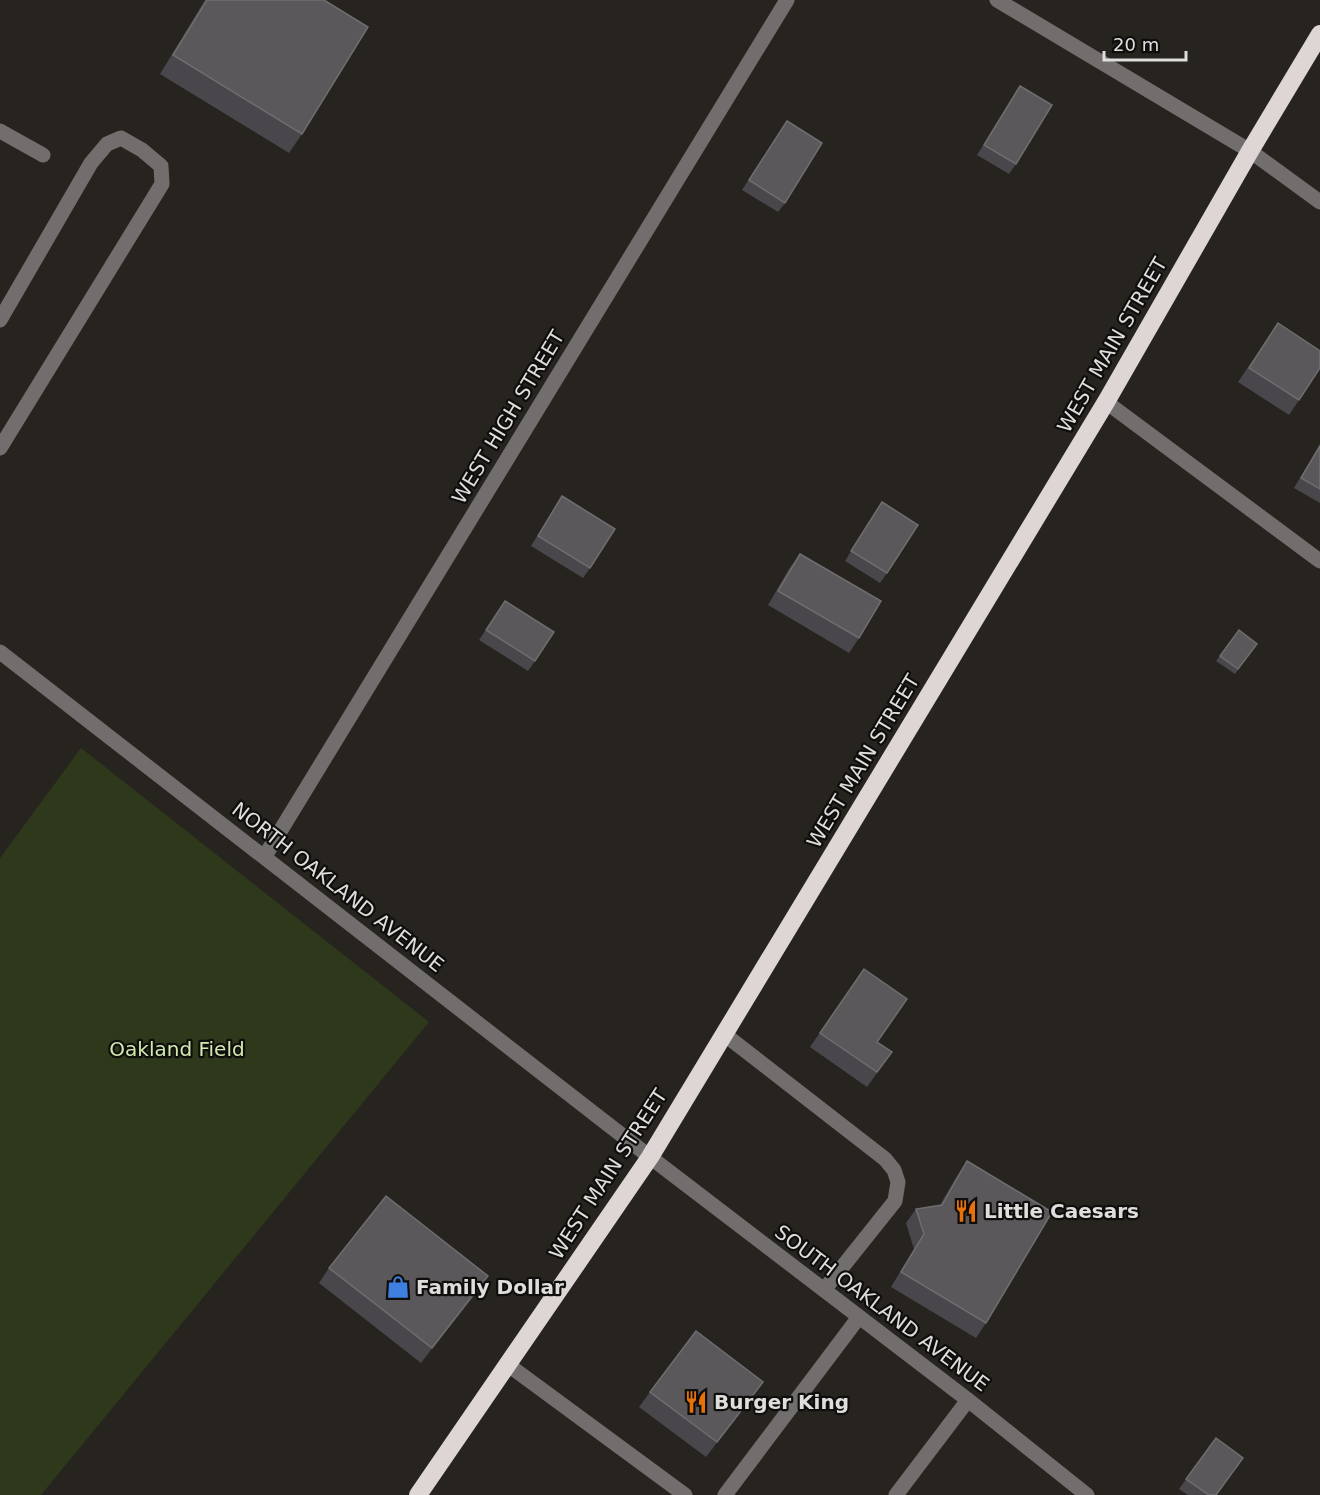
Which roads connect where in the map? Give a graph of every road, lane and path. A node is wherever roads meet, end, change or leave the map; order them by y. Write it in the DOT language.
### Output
graph roads {
  1 [pos="787,0"];
  2 [pos="997,0"];
  3 [pos="1320,34"];
  4 [pos="0,131"];
  5 [pos="1250,150"];
  6 [pos="43,155"];
  7 [pos="1320,202"];
  8 [pos="0,320"];
  9 [pos="1106,402"];
  10 [pos="3,438"];
  11 [pos="1320,561"];
  12 [pos="0,652"];
  13 [pos="265,856"];
  14 [pos="724,1034"];
  15 [pos="650,1157"];
  16 [pos="824,1290"];
  17 [pos="859,1317"];
  18 [pos="507,1364"];
  19 [pos="968,1400"];
  20 [pos="418,1495"];
  21 [pos="685,1495"];
  22 [pos="725,1495"];
  23 [pos="896,1495"];
  24 [pos="1087,1495"];
  1 -- 13 [label="street, WEST HIGH STREET"];
  2 -- 5 [label="street"];
  3 -- 5 [label="highway, WEST MAIN STREET"];
  4 -- 6 [label="street"];
  5 -- 7 [label="street"];
  5 -- 9 [label="highway, WEST MAIN STREET"];
  8 -- 10 [label="street"];
  9 -- 11 [label="street"];
  9 -- 14 [label="highway, WEST MAIN STREET"];
  12 -- 13 [label="street, NORTH OAKLAND AVENUE"];
  13 -- 15 [label="street, NORTH OAKLAND AVENUE"];
  14 -- 15 [label="highway, WEST MAIN STREET"];
  14 -- 16 [label="street"];
  15 -- 16 [label="street, SOUTH OAKLAND AVENUE"];
  15 -- 18 [label="highway, WEST MAIN STREET"];
  16 -- 17 [label="street, SOUTH OAKLAND AVENUE"];
  17 -- 19 [label="street, SOUTH OAKLAND AVENUE"];
  17 -- 22 [label="street"];
  18 -- 20 [label="highway, WEST MAIN STREET"];
  18 -- 21 [label="street"];
  19 -- 23 [label="street"];
  19 -- 24 [label="street, SOUTH OAKLAND AVENUE"];
}
